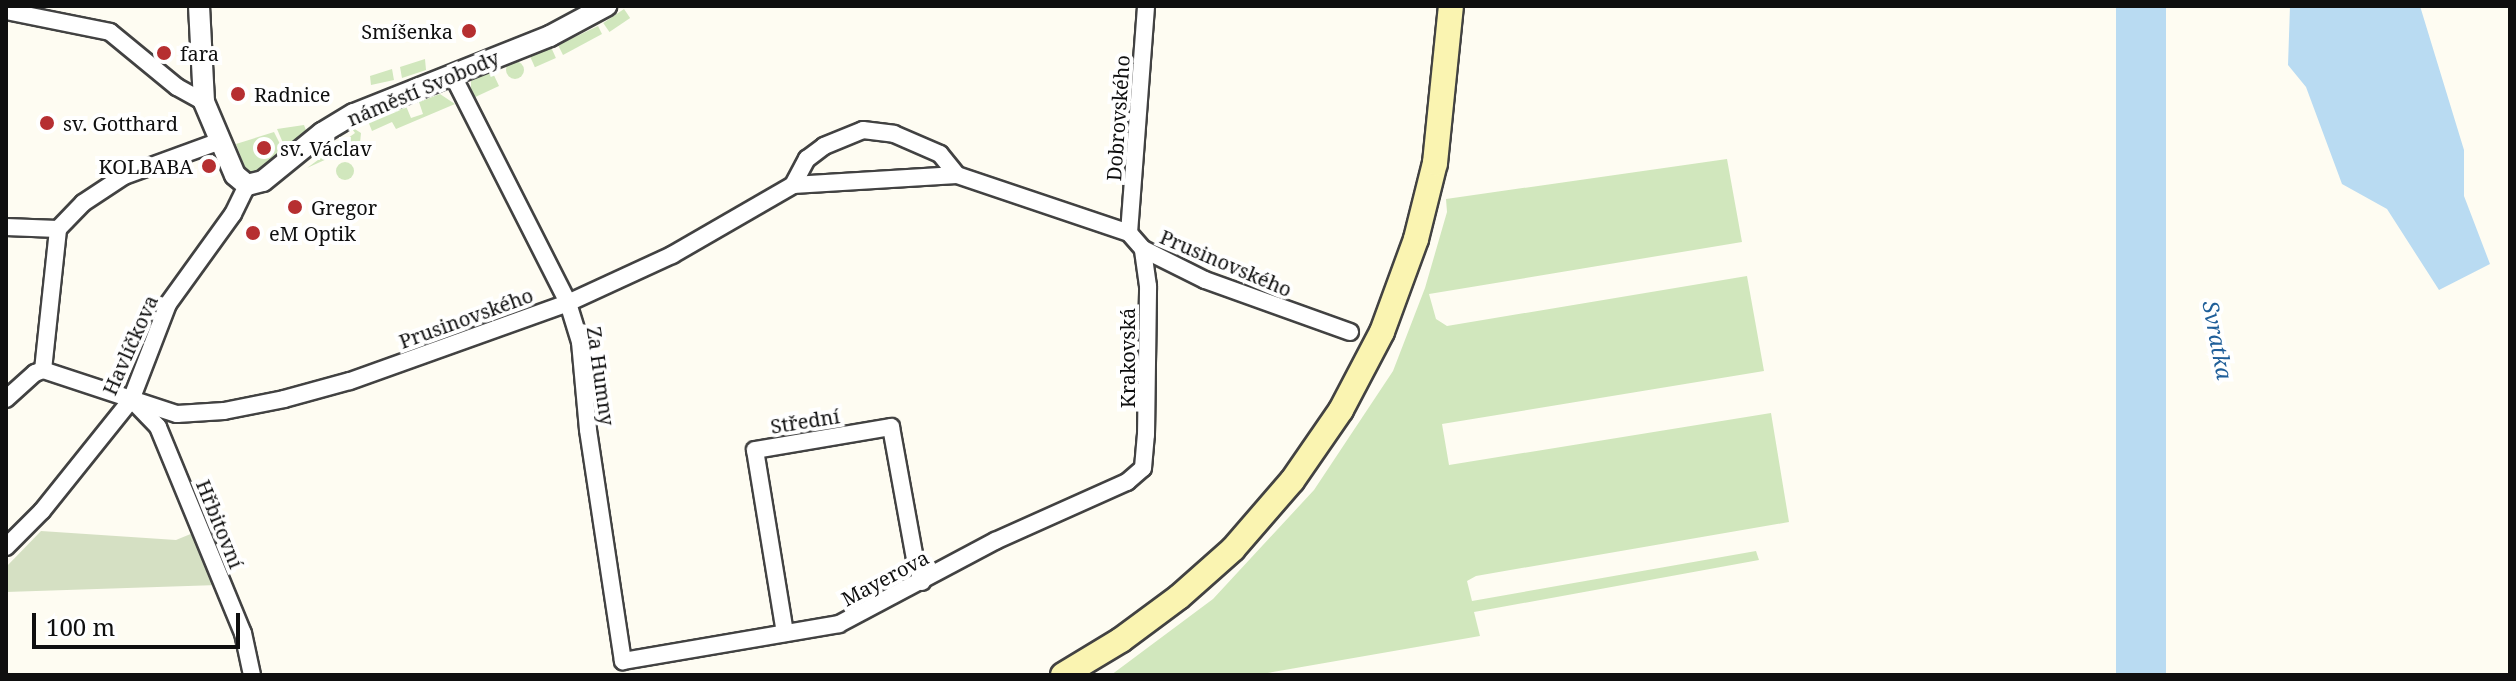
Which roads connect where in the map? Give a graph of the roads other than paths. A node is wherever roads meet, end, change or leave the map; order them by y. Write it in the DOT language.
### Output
graph roads {
  1 [pos="199,6"];
  2 [pos="606,6"];
  3 [pos="1146,6"];
  4 [pos="1451,6"];
  5 [pos="6,11"];
  6 [pos="452,74"];
  7 [pos="204,102"];
  8 [pos="220,141"];
  9 [pos="957,175"];
  10 [pos="247,185"];
  11 [pos="793,185"];
  12 [pos="6,227"];
  13 [pos="58,229"];
  14 [pos="1129,233"];
  15 [pos="1143,249"];
  16 [pos="568,303"];
  17 [pos="1350,332"];
  18 [pos="43,370"];
  19 [pos="6,399"];
  20 [pos="131,400"];
  21 [pos="1143,468"];
  22 [pos="6,547"];
  23 [pos="922,582"];
  24 [pos="785,633"];
  25 [pos="623,661"];
  26 [pos="252,675"];
  27 [pos="1063,675"];
  1 -- 7 [label="street"];
  2 -- 6 [label="street, náměstí Svobody"];
  3 -- 14 [label="street, Dobrovského"];
  4 -- 27 [label="main road"];
  5 -- 7 [label="street"];
  6 -- 10 [label="street, náměstí Svobody"];
  6 -- 16 [label="street, Za Humny"];
  7 -- 8 [label="street"];
  8 -- 10 [label="street"];
  8 -- 13 [label="street"];
  9 -- 11 [label="street, Prusinovského"];
  9 -- 11 [label="street, Prusinovského"];
  9 -- 14 [label="street, Prusinovského"];
  10 -- 20 [label="street, Havlíčkova"];
  11 -- 16 [label="street, Prusinovského"];
  12 -- 13 [label="street"];
  13 -- 18 [label="street"];
  14 -- 15 [label="street, Prusinovského"];
  15 -- 17 [label="street, Prusinovského"];
  15 -- 21 [label="street, Krakovská"];
  16 -- 20 [label="street, Prusinovského"];
  16 -- 25 [label="street, Za Humny"];
  18 -- 19 [label="street"];
  18 -- 20 [label="street, Prusinovského"];
  20 -- 22 [label="street, Havlíčkova"];
  20 -- 26 [label="street, Hřbitovní"];
  21 -- 23 [label="street, Mayerova"];
  23 -- 24 [label="street, Mayerova"];
  23 -- 24 [label="street, Střední"];
  24 -- 25 [label="street, Mayerova"];
}
